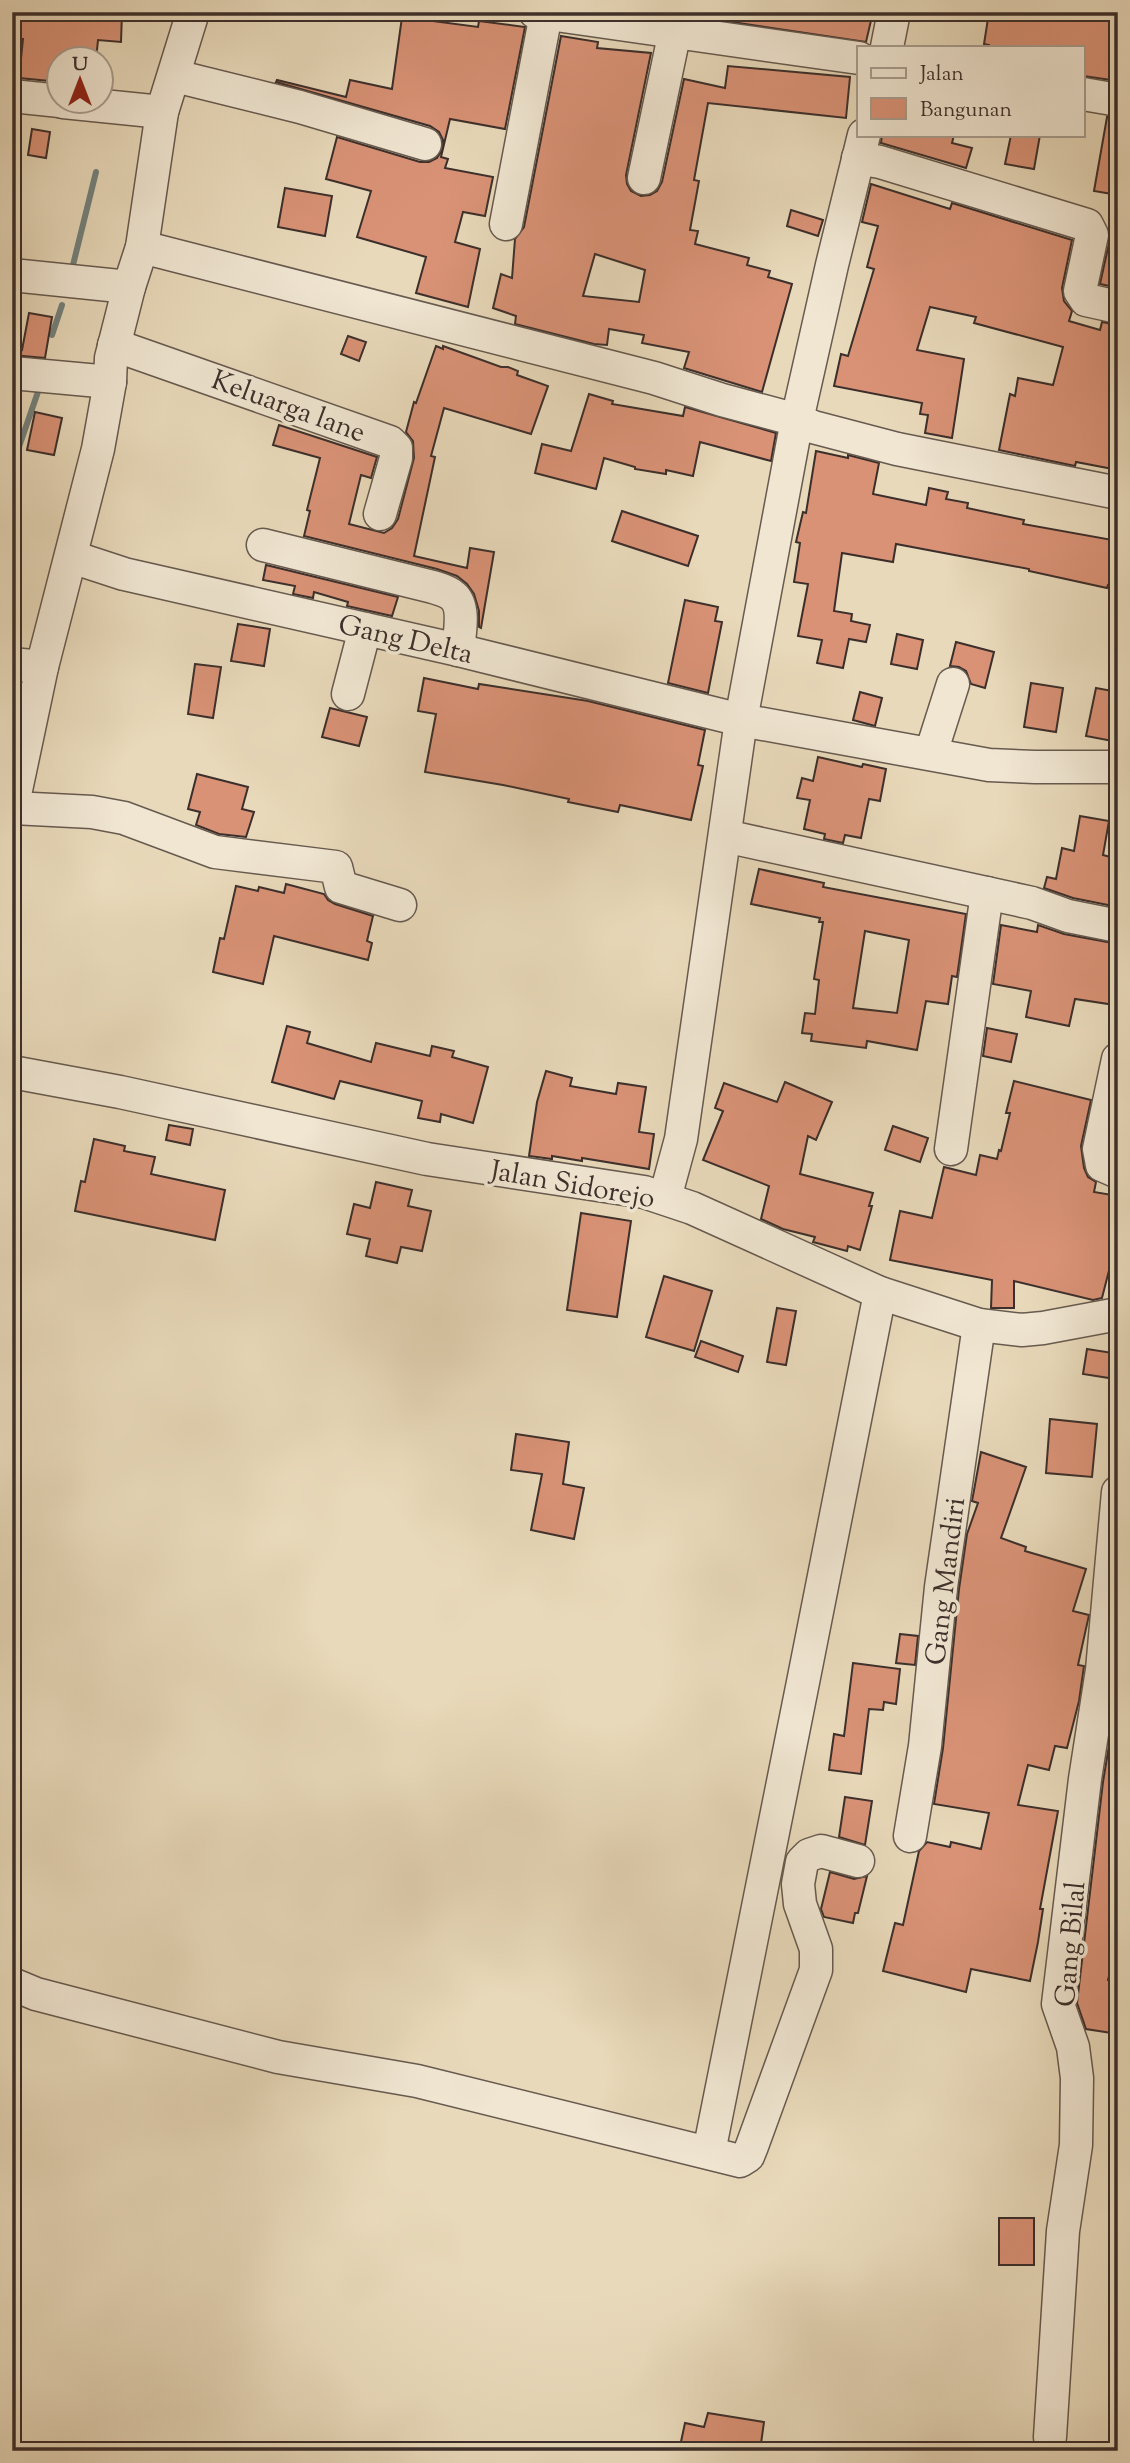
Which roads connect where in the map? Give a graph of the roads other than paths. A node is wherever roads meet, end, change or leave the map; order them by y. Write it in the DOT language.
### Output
graph roads {
  1 [pos="193,12"];
  2 [pos="894,12"];
  3 [pos="541,13"];
  4 [pos="675,31"];
  5 [pos="887,46"];
  6 [pos="857,58"];
  7 [pos="175,76"];
  8 [pos="1084,94"];
  9 [pos="12,96"];
  10 [pos="46,99"];
  11 [pos="1118,100"];
  12 [pos="116,107"];
  13 [pos="162,112"];
  14 [pos="425,144"];
  15 [pos="861,147"];
  16 [pos="644,178"];
  17 [pos="506,224"];
  18 [pos="142,247"];
  19 [pos="12,275"];
  20 [pos="129,287"];
  21 [pos="1118,307"];
  22 [pos="114,345"];
  23 [pos="14,375"];
  24 [pos="110,382"];
  25 [pos="797,420"];
  26 [pos="1118,493"];
  27 [pos="380,514"];
  28 [pos="263,545"];
  29 [pos="72,557"];
  30 [pos="365,629"];
  31 [pos="458,650"];
  32 [pos="27,666"];
  33 [pos="953,684"];
  34 [pos="348,694"];
  35 [pos="741,720"];
  36 [pos="931,753"];
  37 [pos="1118,767"];
  38 [pos="12,808"];
  39 [pos="725,836"];
  40 [pos="986,893"];
  41 [pos="400,905"];
  42 [pos="1118,926"];
  43 [pos="1118,1059"];
  44 [pos="12,1072"];
  45 [pos="951,1149"];
  46 [pos="1118,1172"];
  47 [pos="665,1198"];
  48 [pos="880,1293"];
  49 [pos="1118,1314"];
  50 [pos="979,1325"];
  51 [pos="1118,1492"];
  52 [pos="910,1836"];
  53 [pos="858,1861"];
  54 [pos="12,1984"];
  55 [pos="709,2152"];
  56 [pos="1049,2437"];
  1 -- 7 [label="street"];
  2 -- 5 [label="street"];
  3 -- 4 [label="street"];
  3 -- 17 [label="street"];
  4 -- 6 [label="street"];
  4 -- 16 [label="street"];
  7 -- 13 [label="street"];
  7 -- 14 [label="street"];
  8 -- 11 [label="street"];
  9 -- 10 [label="street"];
  12 -- 13 [label="street"];
  13 -- 18 [label="street"];
  15 -- 21 [label="street"];
  15 -- 25 [label="street"];
  18 -- 20 [label="street"];
  18 -- 25 [label="street"];
  19 -- 20 [label="street"];
  20 -- 22 [label="street"];
  22 -- 24 [label="street"];
  22 -- 27 [label="street, Keluarga lane"];
  23 -- 24 [label="street"];
  24 -- 29 [label="street"];
  25 -- 26 [label="street"];
  25 -- 35 [label="street"];
  28 -- 31 [label="street"];
  29 -- 30 [label="street, Gang Delta"];
  29 -- 32 [label="street"];
  30 -- 31 [label="street, Gang Delta"];
  30 -- 34 [label="street"];
  31 -- 35 [label="street, Gang Delta"];
  32 -- 38 [label="street"];
  33 -- 36 [label="street"];
  35 -- 36 [label="street, Gang Delta"];
  35 -- 39 [label="street"];
  36 -- 37 [label="street, Gang Delta"];
  38 -- 41 [label="street"];
  39 -- 40 [label="street"];
  39 -- 47 [label="street"];
  40 -- 42 [label="street"];
  40 -- 45 [label="street"];
  43 -- 46 [label="street"];
  44 -- 47 [label="street, Jalan Sidorejo"];
  47 -- 48 [label="street, Jalan Sidorejo"];
  48 -- 50 [label="street, Jalan Sidorejo"];
  48 -- 55 [label="street"];
  49 -- 50 [label="street, Jalan Sidorejo"];
  50 -- 52 [label="street, Gang Mandiri"];
  51 -- 56 [label="street, Gang Bilal"];
  53 -- 55 [label="street"];
  54 -- 55 [label="street"];
}
